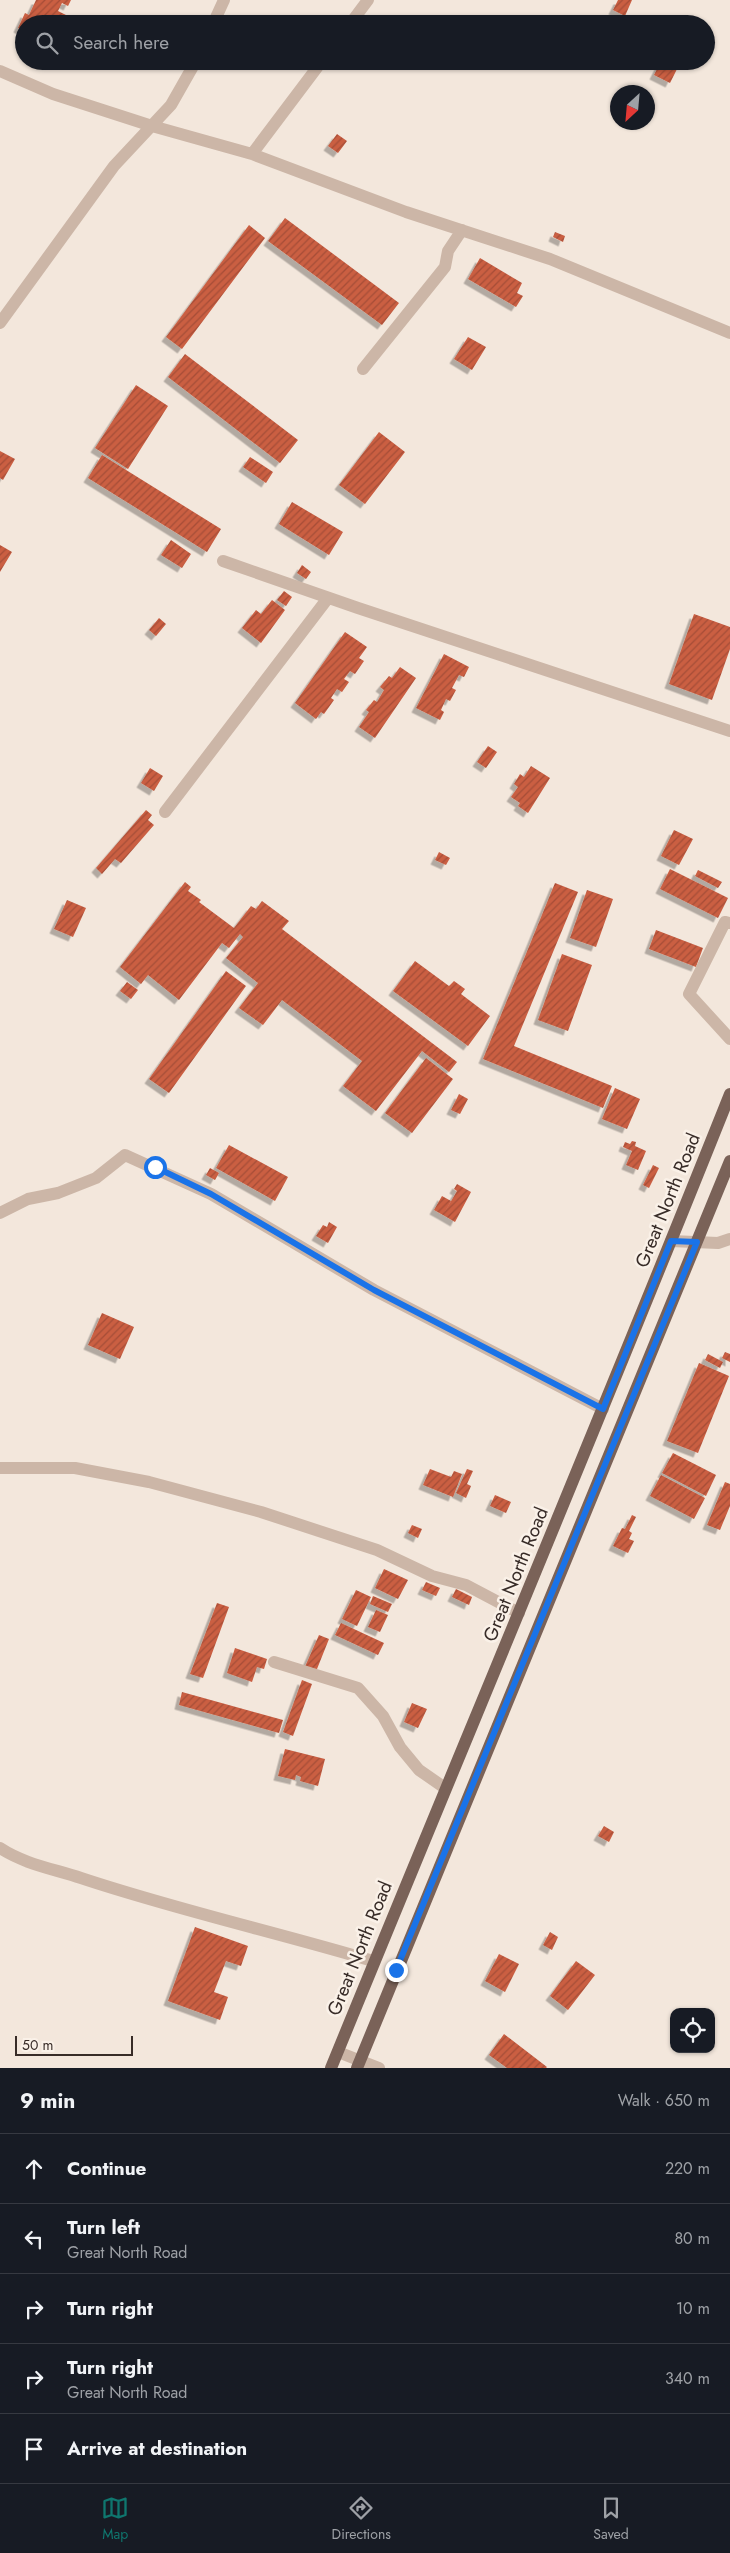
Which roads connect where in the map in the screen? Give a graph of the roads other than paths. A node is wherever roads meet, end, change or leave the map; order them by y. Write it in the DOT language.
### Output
graph roads {
  1 [pos="224,0"];
  2 [pos="368,0"];
  3 [pos="217,15"];
  4 [pos="357,15"];
  5 [pos="191,70"];
  6 [pos="315,70"];
  7 [pos="0,71"];
  8 [pos="152,126"];
  9 [pos="252,154"];
  10 [pos="462,230"];
  11 [pos="0,323"];
  12 [pos="730,333"];
  13 [pos="362,369"];
  14 [pos="223,561"];
  15 [pos="328,598"];
  16 [pos="730,730"];
  17 [pos="165,812"];
  18 [pos="730,923"];
  19 [pos="730,1039"];
  20 [pos="730,1094"];
  21 [pos="730,1161"];
  22 [pos="0,1212"];
  23 [pos="730,1239"];
  24 [pos="671,1241"];
  25 [pos="697,1242"];
  26 [pos="603,1409"];
  27 [pos="0,1468"];
  28 [pos="519,1613"];
  29 [pos="274,1662"];
  30 [pos="445,1788"];
  31 [pos="0,1848"];
  32 [pos="373,1961"];
  33 [pos="338,2052"];
  34 [pos="359,2064"];
  35 [pos="331,2068"];
  36 [pos="379,2068"];
  1 -- 3 [label="street"];
  2 -- 4 [label="street"];
  5 -- 8 [label="street"];
  6 -- 9 [label="street"];
  7 -- 8 [label="street"];
  8 -- 9 [label="street"];
  8 -- 11 [label="street"];
  9 -- 10 [label="street"];
  10 -- 12 [label="street"];
  10 -- 13 [label="street"];
  14 -- 15 [label="street"];
  15 -- 16 [label="street"];
  15 -- 17 [label="street"];
  18 -- 19 [label="street"];
  20 -- 24 [label="main road, Great North Road"];
  21 -- 25 [label="main road"];
  22 -- 26 [label="street"];
  23 -- 25 [label="street"];
  24 -- 25 [label="street"];
  24 -- 26 [label="main road, Great North Road"];
  25 -- 34 [label="main road"];
  26 -- 28 [label="main road, Great North Road"];
  27 -- 28 [label="street"];
  28 -- 30 [label="main road, Great North Road"];
  29 -- 30 [label="street"];
  30 -- 32 [label="main road, Great North Road"];
  31 -- 32 [label="street"];
  32 -- 33 [label="main road, Great North Road"];
  33 -- 34 [label="street"];
  33 -- 35 [label="main road, Great North Road"];
  34 -- 36 [label="street"];
}
